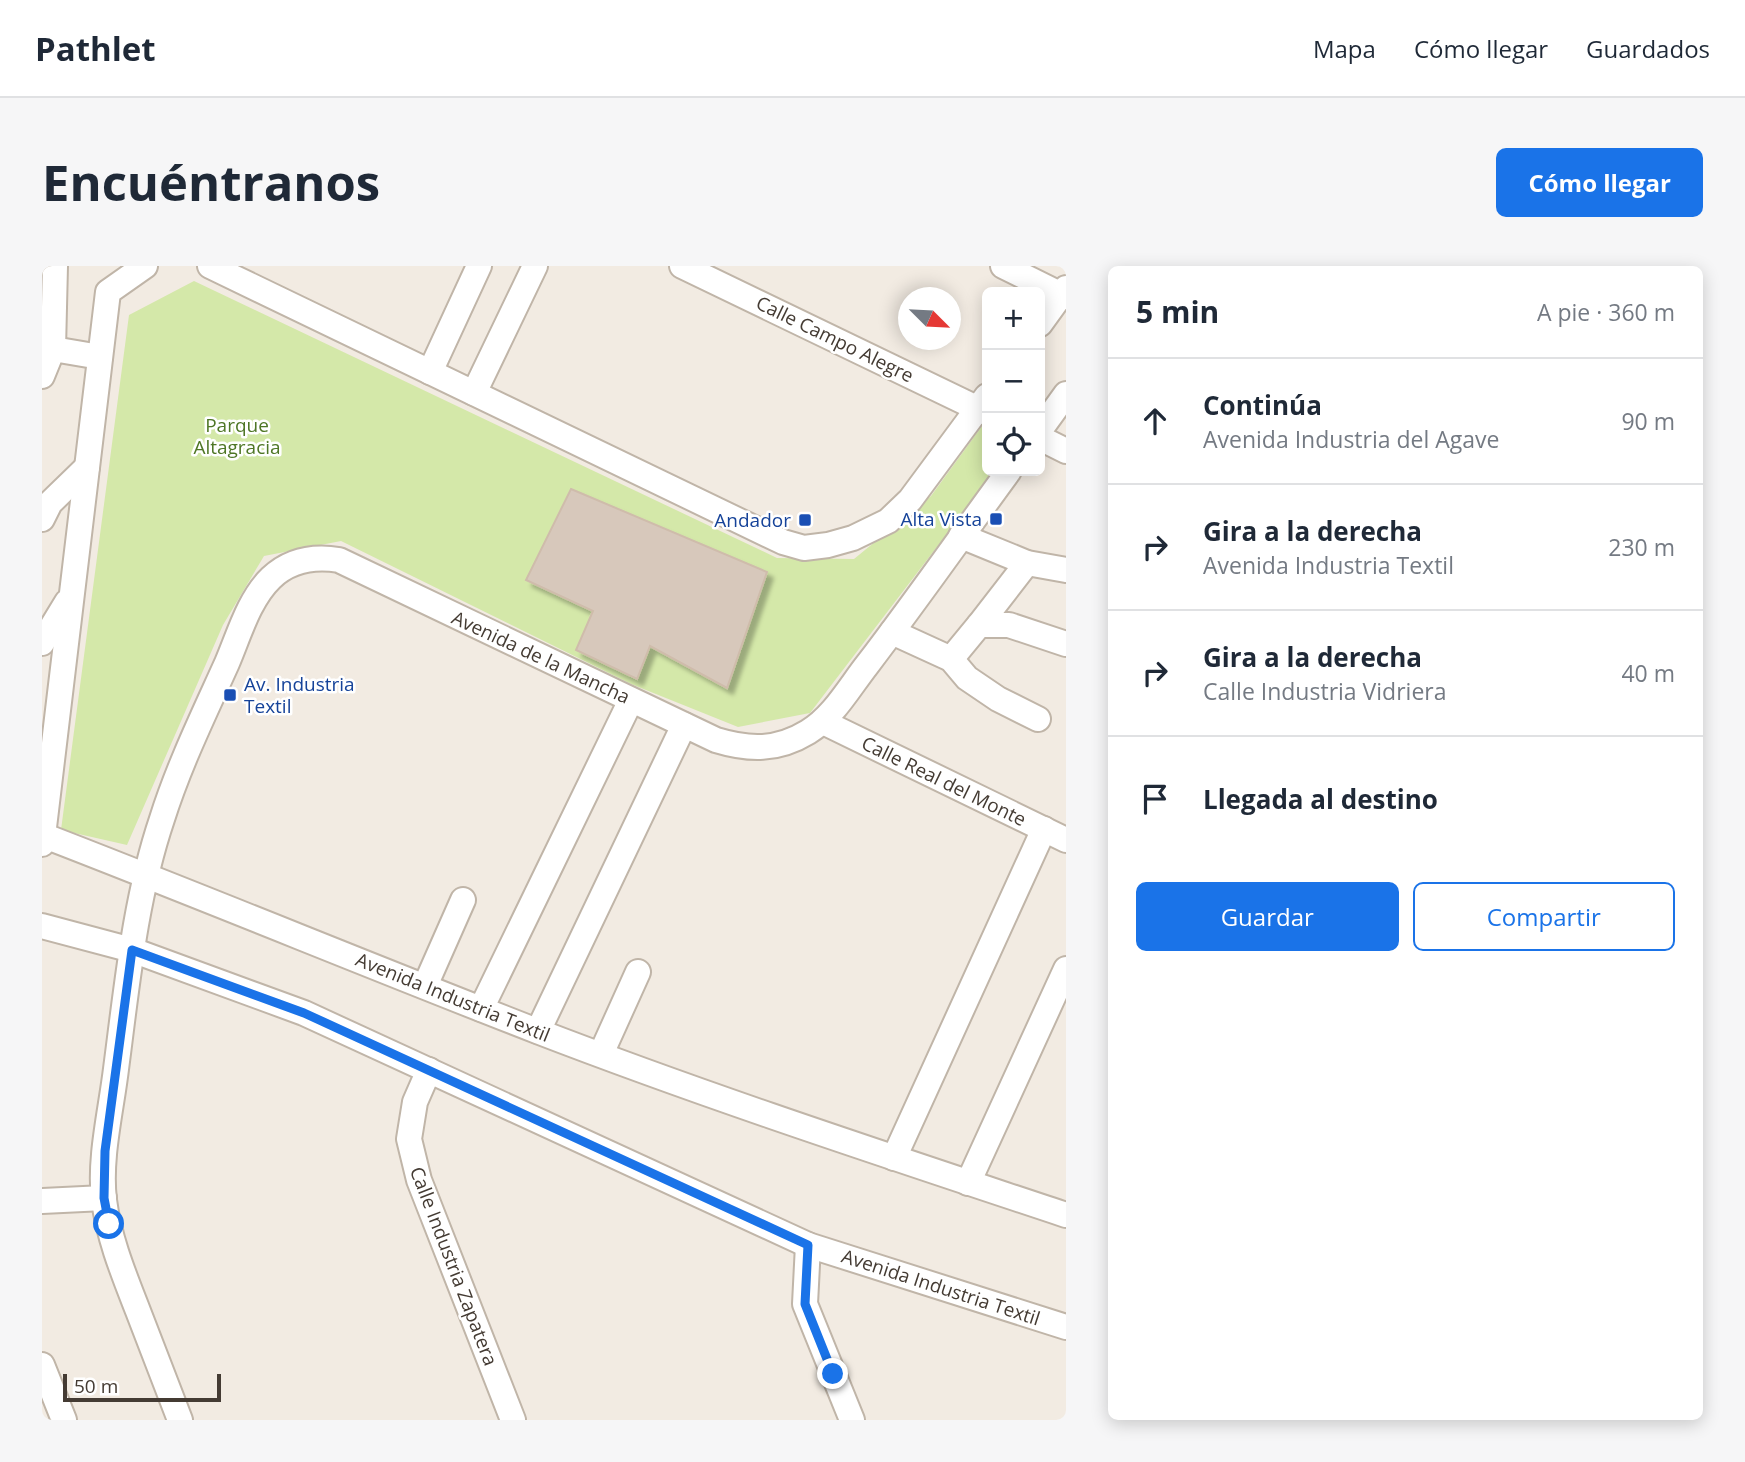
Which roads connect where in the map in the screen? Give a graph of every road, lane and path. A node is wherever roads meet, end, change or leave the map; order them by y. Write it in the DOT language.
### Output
graph roads {
  1 [pos="55,266"];
  2 [pos="110,266"];
  3 [pos="145,266"];
  4 [pos="210,266"];
  5 [pos="480,266"];
  6 [pos="535,266"];
  7 [pos="682,266"];
  8 [pos="1003,266"];
  9 [pos="108,292"];
  10 [pos="1064,293"];
  11 [pos="1045,318"];
  12 [pos="47,346"];
  13 [pos="100,357"];
  14 [pos="430,372"];
  15 [pos="42,376"];
  16 [pos="474,393"];
  17 [pos="1066,394"];
  18 [pos="982,405"];
  19 [pos="982,409"];
  20 [pos="1045,423"];
  21 [pos="1045,440"];
  22 [pos="1066,451"];
  23 [pos="87,467"];
  24 [pos="1005,476"];
  25 [pos="42,519"];
  26 [pos="961,536"];
  27 [pos="1027,562"];
  28 [pos="1066,570"];
  29 [pos="71,596"];
  30 [pos="979,625"];
  31 [pos="892,632"];
  32 [pos="42,643"];
  33 [pos="1066,643"];
  34 [pos="951,659"];
  35 [pos="631,699"];
  36 [pos="1038,719"];
  37 [pos="823,722"];
  38 [pos="684,725"];
  39 [pos="1055,834"];
  40 [pos="42,838"];
  41 [pos="147,875"];
  42 [pos="463,900"];
  43 [pos="42,926"];
  44 [pos="132,950"];
  45 [pos="1066,969"];
  46 [pos="638,972"];
  47 [pos="425,986"];
  48 [pos="481,1009"];
  49 [pos="537,1031"];
  50 [pos="601,1054"];
  51 [pos="429,1070"];
  52 [pos="894,1158"];
  53 [pos="968,1182"];
  54 [pos="104,1198"];
  55 [pos="42,1201"];
  56 [pos="1066,1215"];
  57 [pos="808,1245"];
  58 [pos="1066,1327"];
  59 [pos="42,1365"];
  60 [pos="64,1420"];
  61 [pos="180,1420"];
  62 [pos="513,1420"];
  63 [pos="852,1420"];
  1 -- 12 [label="street"];
  2 -- 9 [label="street"];
  3 -- 9 [label="street"];
  4 -- 14 [label="street"];
  5 -- 14 [label="street"];
  6 -- 16 [label="street"];
  7 -- 18 [label="street, Calle Campo Alegre"];
  8 -- 10 [label="street"];
  9 -- 13 [label="street"];
  10 -- 11 [label="street"];
  12 -- 13 [label="street"];
  12 -- 15 [label="street"];
  13 -- 23 [label="street"];
  14 -- 16 [label="street"];
  16 -- 19 [label="street"];
  17 -- 20 [label="street"];
  21 -- 22 [label="street"];
  23 -- 25 [label="street"];
  23 -- 29 [label="street"];
  24 -- 26 [label="street, Avenida de la Mancha"];
  26 -- 27 [label="street"];
  26 -- 31 [label="street, Avenida de la Mancha"];
  27 -- 28 [label="street"];
  27 -- 30 [label="street"];
  29 -- 32 [label="street"];
  29 -- 40 [label="street"];
  30 -- 33 [label="street"];
  30 -- 34 [label="street"];
  31 -- 34 [label="street"];
  31 -- 37 [label="street, Avenida de la Mancha"];
  34 -- 36 [label="street"];
  35 -- 38 [label="street, Avenida de la Mancha"];
  35 -- 41 [label="street, Avenida de la Mancha"];
  35 -- 48 [label="street"];
  37 -- 38 [label="street, Avenida de la Mancha"];
  37 -- 39 [label="street, Calle Real del Monte"];
  38 -- 49 [label="street"];
  39 -- 52 [label="street"];
  40 -- 41 [label="street, Avenida Industria Textil"];
  41 -- 44 [label="street, Avenida de la Mancha"];
  41 -- 47 [label="street, Avenida Industria Textil"];
  42 -- 47 [label="street"];
  43 -- 44 [label="street, Avenida Industria Textil"];
  44 -- 51 [label="street, Avenida Industria Textil"];
  44 -- 54 [label="street, Avenida de la Mancha"];
  45 -- 53 [label="street"];
  46 -- 50 [label="street"];
  47 -- 48 [label="street, Avenida Industria Textil"];
  48 -- 49 [label="street, Avenida Industria Textil"];
  49 -- 50 [label="street, Avenida Industria Textil"];
  50 -- 52 [label="street, Avenida Industria Textil"];
  51 -- 57 [label="street, Avenida Industria Textil"];
  51 -- 62 [label="street, Calle Industria Zapatera"];
  52 -- 53 [label="street, Avenida Industria Textil"];
  53 -- 56 [label="street, Avenida Industria Textil"];
  54 -- 55 [label="street"];
  54 -- 61 [label="street, Avenida de la Mancha"];
  57 -- 58 [label="street, Avenida Industria Textil"];
  57 -- 63 [label="street"];
  59 -- 60 [label="street"];
}
